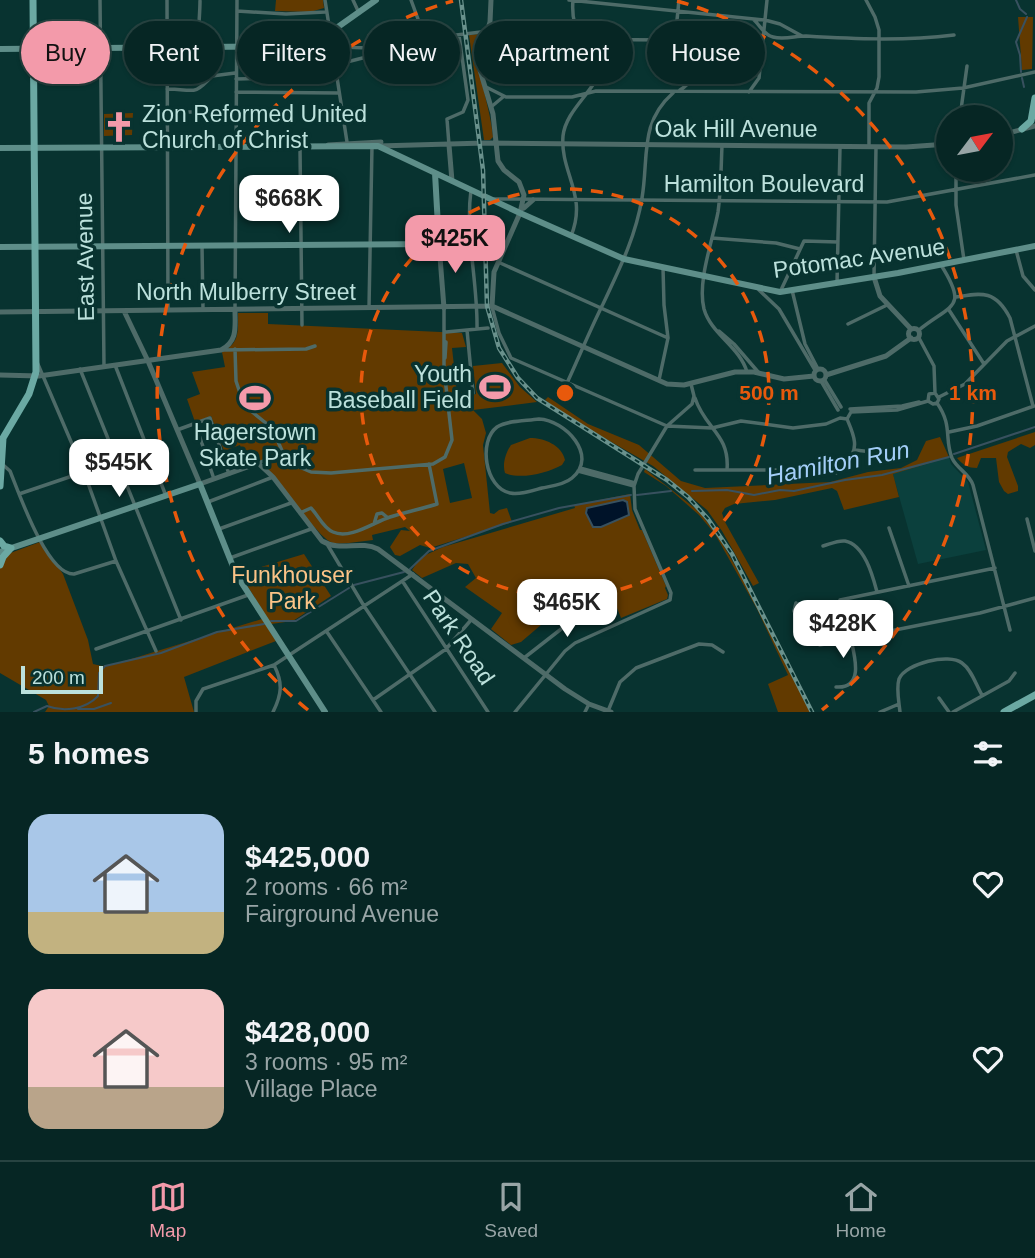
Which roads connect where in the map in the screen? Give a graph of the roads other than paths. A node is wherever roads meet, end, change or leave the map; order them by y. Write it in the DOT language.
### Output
graph roads {
  1 [pos="33,0"];
  2 [pos="100,0"];
  3 [pos="167,0"];
  4 [pos="237,0"];
  5 [pos="324,0"];
  6 [pos="354,0"];
  7 [pos="376,0"];
  8 [pos="411,0"];
  9 [pos="491,0"];
  10 [pos="571,0"];
  11 [pos="679,0"];
  12 [pos="767,0"];
  13 [pos="866,0"];
  14 [pos="200,1"];
  15 [pos="237,11"];
  16 [pos="326,11"];
  17 [pos="678,11"];
  18 [pos="359,13"];
  19 [pos="752,18"];
  20 [pos="765,20"];
  21 [pos="33,21"];
  22 [pos="100,21"];
  23 [pos="167,21"];
  24 [pos="200,21"];
  25 [pos="328,21"];
  26 [pos="348,21"];
  27 [pos="419,21"];
  28 [pos="490,21"];
  29 [pos="574,21"];
  30 [pos="677,21"];
  31 [pos="755,21"];
  32 [pos="765,32"];
  33 [pos="954,34"];
  34 [pos="802,36"];
  35 [pos="879,38"];
  36 [pos="223,47"];
  37 [pos="236,47"];
  38 [pos="0,49"];
  39 [pos="21,49"];
  40 [pos="460,50"];
  41 [pos="967,66"];
  42 [pos="1035,72"];
  43 [pos="235,73"];
  44 [pos="223,74"];
  45 [pos="236,79"];
  46 [pos="33,84"];
  47 [pos="101,84"];
  48 [pos="167,84"];
  49 [pos="206,84"];
  50 [pos="338,84"];
  51 [pos="485,84"];
  52 [pos="592,84"];
  53 [pos="687,84"];
  54 [pos="756,84"];
  55 [pos="759,84"];
  56 [pos="486,87"];
  57 [pos="963,88"];
  58 [pos="167,89"];
  59 [pos="236,92"];
  60 [pos="677,92"];
  61 [pos="749,92"];
  62 [pos="765,92"];
  63 [pos="874,92"];
  64 [pos="340,93"];
  65 [pos="586,93"];
  66 [pos="506,97"];
  67 [pos="1035,98"];
  68 [pos="961,105"];
  69 [pos="491,107"];
  70 [pos="167,112"];
  71 [pos="236,112"];
  72 [pos="1035,125"];
  73 [pos="1022,130"];
  74 [pos="1013,132"];
  75 [pos="347,142"];
  76 [pos="374,144"];
  77 [pos="936,144"];
  78 [pos="300,145"];
  79 [pos="449,145"];
  80 [pos="495,145"];
  81 [pos="563,145"];
  82 [pos="101,146"];
  83 [pos="167,146"];
  84 [pos="234,146"];
  85 [pos="323,146"];
  86 [pos="647,146"];
  87 [pos="722,146"];
  88 [pos="34,147"];
  89 [pos="840,147"];
  90 [pos="869,147"];
  91 [pos="876,147"];
  92 [pos="0,148"];
  93 [pos="435,173"];
  94 [pos="1035,175"];
  95 [pos="452,181"];
  96 [pos="955,182"];
  97 [pos="471,190"];
  98 [pos="955,190"];
  99 [pos="490,199"];
  100 [pos="523,200"];
  101 [pos="533,200"];
  102 [pos="576,201"];
  103 [pos="642,201"];
  104 [pos="719,202"];
  105 [pos="839,202"];
  106 [pos="876,203"];
  107 [pos="520,213"];
  108 [pos="571,236"];
  109 [pos="712,238"];
  110 [pos="471,240"];
  111 [pos="838,242"];
  112 [pos="202,244"];
  113 [pos="439,244"];
  114 [pos="102,245"];
  115 [pos="169,245"];
  116 [pos="234,245"];
  117 [pos="301,245"];
  118 [pos="370,245"];
  119 [pos="35,246"];
  120 [pos="1035,246"];
  121 [pos="0,247"];
  122 [pos="801,249"];
  123 [pos="1016,250"];
  124 [pos="624,259"];
  125 [pos="964,260"];
  126 [pos="498,262"];
  127 [pos="941,265"];
  128 [pos="663,268"];
  129 [pos="705,277"];
  130 [pos="874,277"];
  131 [pos="837,283"];
  132 [pos="758,288"];
  133 [pos="792,290"];
  134 [pos="1035,290"];
  135 [pos="780,292"];
  136 [pos="956,297"];
  137 [pos="887,305"];
  138 [pos="477,306"];
  139 [pos="492,306"];
  140 [pos="444,308"];
  141 [pos="601,308"];
  142 [pos="369,309"];
  143 [pos="235,310"];
  144 [pos="303,310"];
  145 [pos="949,310"];
  146 [pos="124,311"];
  147 [pos="168,311"];
  148 [pos="203,311"];
  149 [pos="0,312"];
  150 [pos="36,312"];
  151 [pos="103,312"];
  152 [pos="848,324"];
  153 [pos="302,325"];
  154 [pos="1035,326"];
  155 [pos="714,327"];
  156 [pos="488,328"];
  157 [pos="477,329"];
  158 [pos="467,330"];
  159 [pos="919,330"];
  160 [pos="446,332"];
  161 [pos="910,335"];
  162 [pos="1014,336"];
  163 [pos="668,338"];
  164 [pos="919,338"];
  165 [pos="315,346"];
  166 [pos="583,347"];
  167 [pos="221,349"];
  168 [pos="235,349"];
  169 [pos="36,360"];
  170 [pos="148,361"];
  171 [pos="114,365"];
  172 [pos="984,365"];
  173 [pos="104,366"];
  174 [pos="80,369"];
  175 [pos="747,372"];
  176 [pos="816,372"];
  177 [pos="759,373"];
  178 [pos="48,374"];
  179 [pos="0,375"];
  180 [pos="35,376"];
  181 [pos="824,377"];
  182 [pos="658,381"];
  183 [pos="567,383"];
  184 [pos="691,384"];
  185 [pos="473,393"];
  186 [pos="937,395"];
  187 [pos="694,396"];
  188 [pos="928,401"];
  189 [pos="937,403"];
  190 [pos="1034,406"];
  191 [pos="840,409"];
  192 [pos="850,410"];
  193 [pos="840,418"];
  194 [pos="847,419"];
  195 [pos="195,423"];
  196 [pos="667,426"];
  197 [pos="712,428"];
  198 [pos="177,430"];
  199 [pos="949,432"];
  200 [pos="855,450"];
  201 [pos="902,450"];
  202 [pos="283,453"];
  203 [pos="1,463"];
  204 [pos="258,463"];
  205 [pos="834,463"];
  206 [pos="429,464"];
  207 [pos="579,469"];
  208 [pos="695,470"];
  209 [pos="727,470"];
  210 [pos="84,472"];
  211 [pos="836,473"];
  212 [pos="229,474"];
  213 [pos="273,477"];
  214 [pos="214,478"];
  215 [pos="200,484"];
  216 [pos="635,484"];
  217 [pos="0,486"];
  218 [pos="19,494"];
  219 [pos="166,496"];
  220 [pos="208,502"];
  221 [pos="292,502"];
  222 [pos="135,507"];
  223 [pos="300,513"];
  224 [pos="388,517"];
  225 [pos="102,518"];
  226 [pos="1027,519"];
  227 [pos="374,524"];
  228 [pos="889,528"];
  229 [pos="312,529"];
  230 [pos="218,530"];
  231 [pos="38,538"];
  232 [pos="0,541"];
  233 [pos="327,544"];
  234 [pos="824,546"];
  235 [pos="11,548"];
  236 [pos="1035,551"];
  237 [pos="0,552"];
  238 [pos="230,558"];
  239 [pos="116,561"];
  240 [pos="0,565"];
  241 [pos="995,568"];
  242 [pos="412,575"];
  243 [pos="403,582"];
  244 [pos="909,586"];
  245 [pos="877,592"];
  246 [pos="250,594"];
  247 [pos="1035,598"];
  248 [pos="840,600"];
  249 [pos="796,603"];
  250 [pos="364,606"];
  251 [pos="1004,606"];
  252 [pos="593,608"];
  253 [pos="472,619"];
  254 [pos="181,620"];
  255 [pos="1010,630"];
  256 [pos="147,631"];
  257 [pos="327,632"];
  258 [pos="851,640"];
  259 [pos="96,649"];
  260 [pos="446,649"];
  261 [pos="156,652"];
  262 [pos="723,652"];
  263 [pos="289,656"];
  264 [pos="524,658"];
  265 [pos="274,665"];
  266 [pos="1015,673"];
  267 [pos="410,675"];
  268 [pos="546,675"];
  269 [pos="836,687"];
  270 [pos="982,695"];
  271 [pos="1035,695"];
  272 [pos="939,698"];
  273 [pos="373,700"];
  274 [pos="589,704"];
  275 [pos="899,705"];
  276 [pos="196,712"];
  277 [pos="273,712"];
  278 [pos="325,712"];
  279 [pos="380,712"];
  280 [pos="435,712"];
  281 [pos="488,712"];
  282 [pos="515,712"];
  283 [pos="585,712"];
  284 [pos="610,712"];
  285 [pos="880,712"];
  286 [pos="900,712"];
  287 [pos="951,712"];
  288 [pos="1004,712"];
  1 -- 21 [label="main road"];
  2 -- 22 [label="street, East Avenue"];
  3 -- 23 [label="street"];
  4 -- 15 [label="street"];
  5 -- 16 [label="street"];
  6 -- 18 [label="street"];
  7 -- 18 [label="main road"];
  8 -- 27 [label="street"];
  9 -- 28 [label="street"];
  10 -- 17 [label="street"];
  10 -- 29 [label="street"];
  11 -- 17 [label="street"];
  12 -- 20 [label="street"];
  13 -- 35 [label="street"];
  14 -- 24 [label="street"];
  15 -- 16 [label="street"];
  15 -- 37 [label="street"];
  16 -- 25 [label="street"];
  17 -- 19 [label="street"];
  17 -- 30 [label="street"];
  18 -- 26 [label="main road"];
  19 -- 20 [label="street"];
  19 -- 31 [label="street"];
  20 -- 34 [label="street"];
  32 -- 34 [label="street"];
  33 -- 35 [label="street"];
  34 -- 35 [label="street"];
  35 -- 63 [label="street"];
  36 -- 37 [label="main road"];
  37 -- 43 [label="street"];
  38 -- 39 [label="main road"];
  40 -- 79 [label="street"];
  41 -- 57 [label="street"];
  42 -- 57 [label="street"];
  43 -- 44 [label="street"];
  43 -- 45 [label="street"];
  45 -- 59 [label="street"];
  46 -- 88 [label="main road"];
  47 -- 82 [label="street, East Avenue"];
  48 -- 58 [label="street"];
  49 -- 58 [label="street"];
  50 -- 64 [label="street"];
  51 -- 56 [label="street"];
  52 -- 65 [label="street"];
  53 -- 60 [label="street"];
  54 -- 61 [label="street"];
  55 -- 62 [label="street"];
  56 -- 66 [label="street"];
  56 -- 69 [label="street"];
  57 -- 63 [label="street"];
  57 -- 68 [label="street"];
  58 -- 70 [label="street"];
  59 -- 64 [label="street"];
  59 -- 71 [label="street"];
  60 -- 61 [label="street"];
  60 -- 65 [label="street"];
  60 -- 86 [label="street"];
  61 -- 62 [label="street"];
  62 -- 63 [label="street"];
  63 -- 90 [label="street"];
  64 -- 75 [label="street"];
  65 -- 66 [label="street"];
  65 -- 81 [label="street"];
  66 -- 69 [label="street"];
  67 -- 73 [label="main road"];
  69 -- 80 [label="street"];
  70 -- 71 [label="street"];
  70 -- 83 [label="street"];
  71 -- 84 [label="street"];
  72 -- 73 [label="street"];
  73 -- 74 [label="street"];
  75 -- 76 [label="street, Oak Hill Avenue"];
  75 -- 85 [label="street, Oak Hill Avenue"];
  76 -- 79 [label="street, Oak Hill Avenue"];
  76 -- 85 [label="main road"];
  76 -- 93 [label="main road, Potomac Avenue"];
  76 -- 118 [label="street"];
  77 -- 91 [label="street, Oak Hill Avenue"];
  78 -- 84 [label="main road"];
  78 -- 85 [label="main road"];
  78 -- 117 [label="street"];
  79 -- 80 [label="street, Oak Hill Avenue"];
  79 -- 95 [label="street"];
  80 -- 81 [label="street, Oak Hill Avenue"];
  80 -- 100 [label="street"];
  81 -- 86 [label="street, Oak Hill Avenue"];
  81 -- 102 [label="street"];
  82 -- 83 [label="main road"];
  82 -- 88 [label="main road"];
  82 -- 114 [label="street, East Avenue"];
  83 -- 84 [label="main road"];
  83 -- 115 [label="street"];
  84 -- 116 [label="street"];
  86 -- 87 [label="street, Oak Hill Avenue"];
  86 -- 103 [label="street"];
  87 -- 89 [label="street, Oak Hill Avenue"];
  87 -- 104 [label="street"];
  88 -- 92 [label="main road"];
  88 -- 119 [label="main road"];
  89 -- 90 [label="street, Oak Hill Avenue"];
  89 -- 105 [label="street"];
  90 -- 91 [label="street, Oak Hill Avenue"];
  91 -- 106 [label="street"];
  93 -- 95 [label="main road, Potomac Avenue"];
  93 -- 113 [label="main road"];
  94 -- 98 [label="street, Hamilton Boulevard"];
  95 -- 97 [label="main road, Potomac Avenue"];
  96 -- 98 [label="street"];
  97 -- 99 [label="main road, Potomac Avenue"];
  97 -- 110 [label="street"];
  98 -- 106 [label="street, Hamilton Boulevard"];
  98 -- 125 [label="street"];
  99 -- 100 [label="street, Hamilton Boulevard"];
  99 -- 107 [label="main road, Potomac Avenue"];
  100 -- 101 [label="street, Hamilton Boulevard"];
  100 -- 107 [label="street"];
  101 -- 102 [label="street, Hamilton Boulevard"];
  101 -- 107 [label="street"];
  102 -- 103 [label="street, Hamilton Boulevard"];
  102 -- 108 [label="street"];
  103 -- 104 [label="street, Hamilton Boulevard"];
  103 -- 124 [label="street"];
  104 -- 105 [label="street, Hamilton Boulevard"];
  104 -- 109 [label="street"];
  105 -- 106 [label="street, Hamilton Boulevard"];
  105 -- 111 [label="street"];
  106 -- 130 [label="street"];
  107 -- 108 [label="main road, Potomac Avenue"];
  107 -- 126 [label="street"];
  108 -- 124 [label="main road, Potomac Avenue"];
  109 -- 122 [label="street"];
  109 -- 129 [label="street"];
  110 -- 113 [label="street"];
  110 -- 138 [label="street"];
  111 -- 122 [label="street"];
  111 -- 131 [label="street"];
  112 -- 115 [label="main road"];
  112 -- 116 [label="main road"];
  112 -- 148 [label="street"];
  113 -- 118 [label="main road"];
  113 -- 140 [label="street"];
  114 -- 115 [label="main road"];
  114 -- 119 [label="main road"];
  114 -- 151 [label="street, East Avenue"];
  115 -- 147 [label="street"];
  116 -- 117 [label="main road"];
  116 -- 143 [label="street"];
  117 -- 118 [label="main road"];
  117 -- 144 [label="street"];
  118 -- 142 [label="street"];
  119 -- 121 [label="main road"];
  119 -- 150 [label="main road"];
  120 -- 123 [label="main road, Potomac Avenue"];
  122 -- 135 [label="street"];
  123 -- 125 [label="main road, Potomac Avenue"];
  123 -- 134 [label="street"];
  124 -- 128 [label="main road, Potomac Avenue"];
  124 -- 141 [label="street"];
  125 -- 127 [label="main road, Potomac Avenue"];
  126 -- 139 [label="street"];
  126 -- 141 [label="street"];
  127 -- 130 [label="main road, Potomac Avenue"];
  127 -- 136 [label="street"];
  128 -- 129 [label="main road, Potomac Avenue"];
  128 -- 163 [label="street"];
  129 -- 132 [label="main road, Potomac Avenue"];
  129 -- 155 [label="street"];
  130 -- 131 [label="main road, Potomac Avenue"];
  130 -- 137 [label="street"];
  131 -- 133 [label="main road, Potomac Avenue"];
  132 -- 135 [label="main road, Potomac Avenue"];
  132 -- 176 [label="street"];
  133 -- 135 [label="main road, Potomac Avenue"];
  133 -- 176 [label="street"];
  136 -- 145 [label="street"];
  136 -- 162 [label="street"];
  137 -- 152 [label="street"];
  137 -- 161 [label="street"];
  138 -- 139 [label="street, North Mulberry Street"];
  138 -- 140 [label="street, North Mulberry Street"];
  138 -- 157 [label="street"];
  139 -- 166 [label="street"];
  139 -- 183 [label="street"];
  140 -- 142 [label="street, North Mulberry Street"];
  140 -- 160 [label="street"];
  141 -- 163 [label="street"];
  141 -- 166 [label="street"];
  142 -- 144 [label="street, North Mulberry Street"];
  143 -- 144 [label="street, North Mulberry Street"];
  143 -- 148 [label="street, North Mulberry Street"];
  143 -- 167 [label="street"];
  144 -- 153 [label="street"];
  145 -- 159 [label="street"];
  145 -- 172 [label="street"];
  146 -- 147 [label="street, North Mulberry Street"];
  146 -- 151 [label="street, North Mulberry Street"];
  146 -- 170 [label="street"];
  147 -- 148 [label="street, North Mulberry Street"];
  149 -- 150 [label="street, North Mulberry Street"];
  150 -- 151 [label="street, North Mulberry Street"];
  150 -- 169 [label="main road"];
  151 -- 173 [label="street, East Avenue"];
  154 -- 162 [label="street"];
  155 -- 175 [label="street"];
  155 -- 177 [label="street"];
  156 -- 157 [label="street"];
  157 -- 158 [label="street"];
  158 -- 160 [label="street"];
  158 -- 185 [label="street"];
  159 -- 161 [label="street"];
  159 -- 164 [label="street"];
  160 -- 206 [label="street"];
  161 -- 164 [label="street"];
  161 -- 181 [label="street"];
  162 -- 172 [label="street"];
  162 -- 190 [label="street"];
  163 -- 182 [label="street"];
  164 -- 186 [label="street"];
  165 -- 168 [label="street"];
  166 -- 182 [label="street"];
  166 -- 183 [label="street"];
  167 -- 168 [label="street"];
  167 -- 170 [label="street"];
  168 -- 202 [label="street"];
  169 -- 178 [label="street"];
  169 -- 180 [label="main road"];
  170 -- 171 [label="street"];
  170 -- 198 [label="street"];
  171 -- 173 [label="street"];
  171 -- 219 [label="street"];
  172 -- 186 [label="street"];
  173 -- 174 [label="street"];
  174 -- 178 [label="street"];
  174 -- 222 [label="street"];
  175 -- 177 [label="street"];
  175 -- 184 [label="street"];
  176 -- 177 [label="street"];
  176 -- 181 [label="street"];
  176 -- 181 [label="street"];
  178 -- 180 [label="street"];
  178 -- 210 [label="street"];
  179 -- 180 [label="street"];
  180 -- 203 [label="main road"];
  181 -- 191 [label="street"];
  182 -- 184 [label="street"];
  183 -- 196 [label="street"];
  184 -- 187 [label="street"];
  186 -- 188 [label="street"];
  186 -- 189 [label="street"];
  187 -- 196 [label="street"];
  187 -- 197 [label="street"];
  188 -- 189 [label="street"];
  188 -- 192 [label="street"];
  189 -- 199 [label="street"];
  190 -- 199 [label="street"];
  191 -- 192 [label="street"];
  191 -- 193 [label="street"];
  192 -- 194 [label="street"];
  193 -- 194 [label="street"];
  193 -- 197 [label="street"];
  194 -- 200 [label="street"];
  195 -- 198 [label="street"];
  195 -- 212 [label="street"];
  195 -- 214 [label="street"];
  196 -- 197 [label="street"];
  196 -- 216 [label="street"];
  197 -- 209 [label="street"];
  198 -- 215 [label="street"];
  199 -- 241 [label="street"];
  200 -- 201 [label="street"];
  200 -- 205 [label="street"];
  202 -- 204 [label="street"];
  202 -- 206 [label="street"];
  203 -- 217 [label="main road"];
  203 -- 218 [label="street"];
  204 -- 212 [label="street"];
  204 -- 213 [label="street"];
  205 -- 209 [label="street"];
  205 -- 211 [label="street"];
  206 -- 224 [label="street"];
  207 -- 207 [label="street"];
  207 -- 216 [label="street"];
  208 -- 209 [label="street"];
  210 -- 218 [label="street"];
  210 -- 225 [label="street"];
  212 -- 214 [label="street"];
  213 -- 220 [label="street"];
  213 -- 221 [label="street"];
  214 -- 215 [label="street"];
  215 -- 219 [label="main road"];
  215 -- 220 [label="main road"];
  216 -- 268 [label="street"];
  218 -- 231 [label="street"];
  219 -- 222 [label="main road"];
  220 -- 230 [label="main road"];
  221 -- 223 [label="street"];
  221 -- 230 [label="street"];
  222 -- 225 [label="main road"];
  222 -- 254 [label="street"];
  223 -- 227 [label="street"];
  223 -- 229 [label="street"];
  224 -- 227 [label="street"];
  224 -- 227 [label="street"];
  225 -- 231 [label="main road"];
  225 -- 239 [label="street"];
  226 -- 236 [label="street"];
  228 -- 244 [label="street"];
  229 -- 233 [label="street"];
  229 -- 238 [label="street"];
  230 -- 238 [label="main road"];
  231 -- 235 [label="main road"];
  231 -- 239 [label="street"];
  232 -- 235 [label="main road"];
  233 -- 242 [label="street"];
  233 -- 250 [label="street"];
  234 -- 245 [label="street"];
  235 -- 237 [label="main road"];
  235 -- 240 [label="main road"];
  238 -- 246 [label="main road"];
  239 -- 256 [label="street"];
  241 -- 244 [label="street"];
  241 -- 251 [label="street"];
  242 -- 243 [label="street"];
  242 -- 253 [label="street"];
  243 -- 250 [label="street"];
  243 -- 260 [label="street, Park Road"];
  244 -- 245 [label="street"];
  245 -- 248 [label="street"];
  246 -- 254 [label="street"];
  246 -- 263 [label="main road"];
  247 -- 251 [label="street"];
  249 -- 258 [label="street"];
  250 -- 257 [label="street"];
  250 -- 267 [label="street"];
  251 -- 255 [label="street"];
  251 -- 258 [label="street"];
  252 -- 264 [label="street"];
  253 -- 260 [label="street"];
  253 -- 264 [label="street"];
  254 -- 256 [label="street"];
  256 -- 259 [label="street"];
  256 -- 261 [label="street"];
  257 -- 263 [label="street"];
  257 -- 273 [label="street"];
  258 -- 269 [label="street"];
  260 -- 267 [label="street"];
  260 -- 281 [label="street, Park Road"];
  262 -- 284 [label="street"];
  263 -- 265 [label="street"];
  263 -- 278 [label="main road"];
  264 -- 268 [label="street"];
  265 -- 276 [label="street"];
  265 -- 277 [label="street"];
  266 -- 270 [label="street"];
  267 -- 273 [label="street"];
  267 -- 280 [label="street"];
  268 -- 274 [label="street"];
  268 -- 282 [label="street"];
  270 -- 275 [label="street"];
  270 -- 287 [label="street"];
  271 -- 288 [label="main road"];
  272 -- 287 [label="street"];
  273 -- 279 [label="street"];
  274 -- 283 [label="street"];
  274 -- 284 [label="street"];
  275 -- 285 [label="street"];
  275 -- 286 [label="street"];
}
